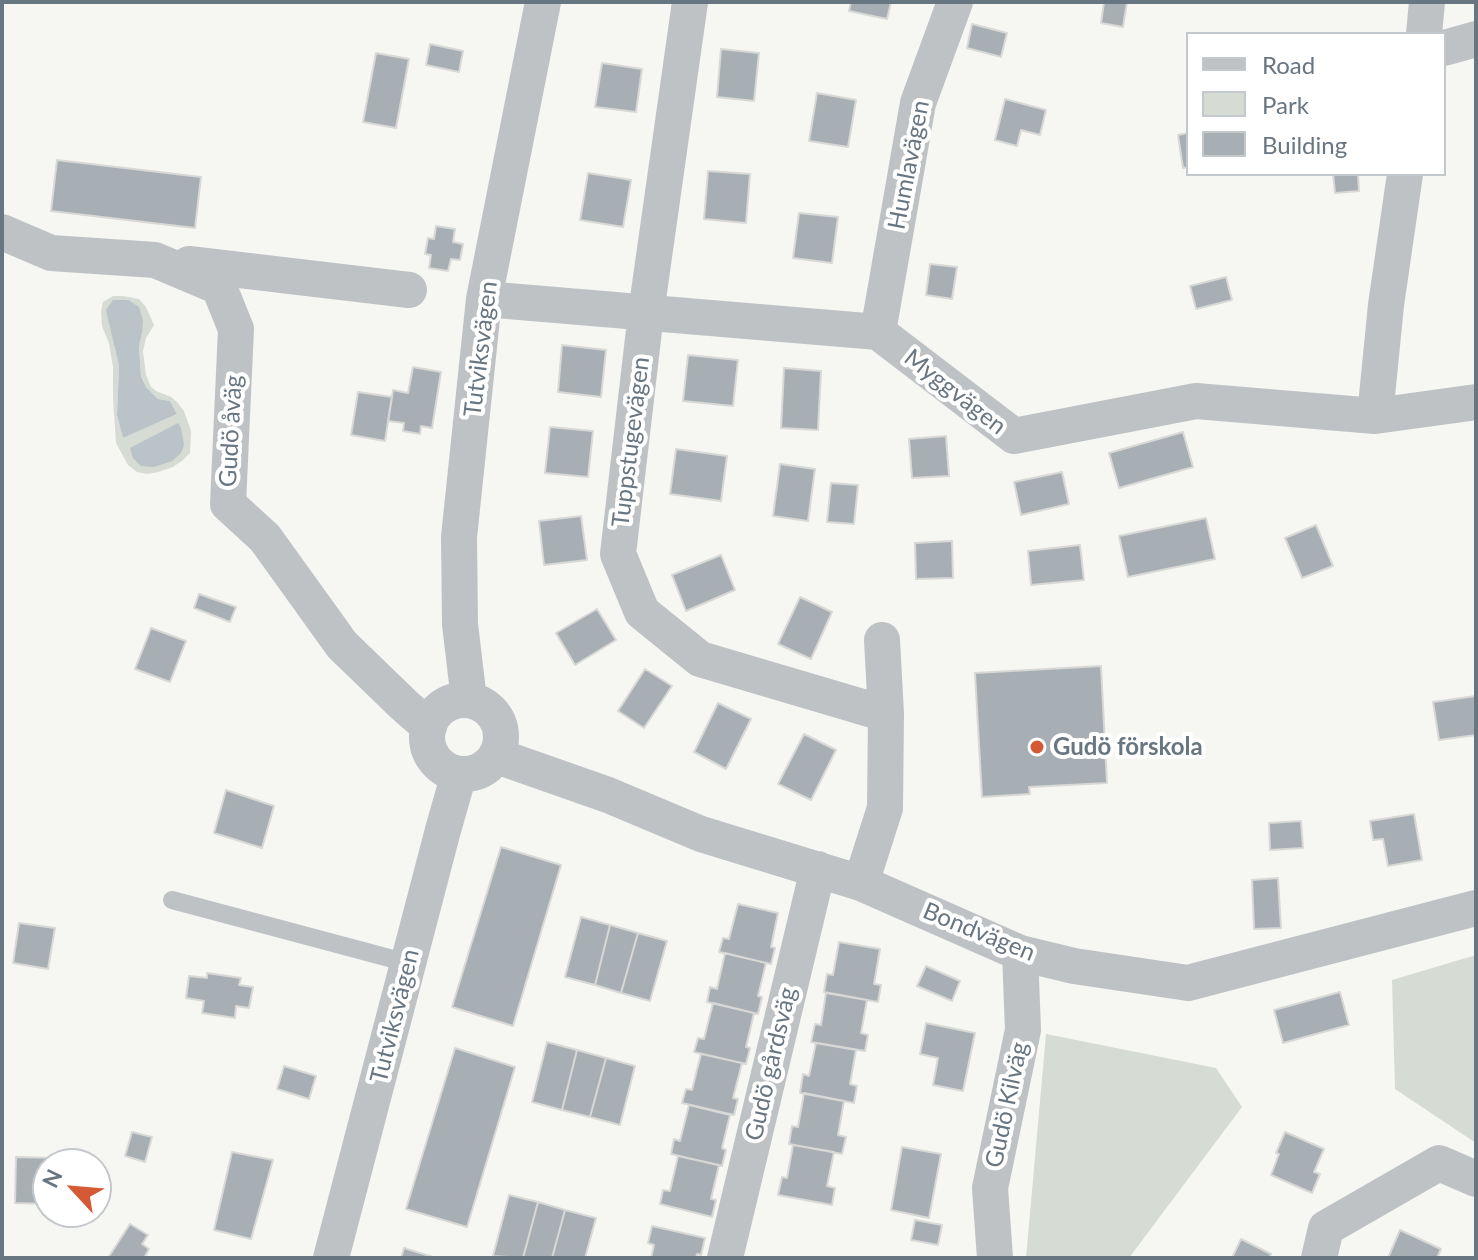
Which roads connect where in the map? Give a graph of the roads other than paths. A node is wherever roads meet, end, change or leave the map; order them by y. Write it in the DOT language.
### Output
graph roads {
  1 [pos="543,2"];
  2 [pos="690,2"];
  3 [pos="955,2"];
  4 [pos="1427,2"];
  5 [pos="1424,32"];
  6 [pos="1476,39"];
  7 [pos="1446,47"];
  8 [pos="1405,176"];
  9 [pos="2,232"];
  10 [pos="155,260"];
  11 [pos="409,290"];
  12 [pos="484,299"];
  13 [pos="646,313"];
  14 [pos="878,332"];
  15 [pos="1476,402"];
  16 [pos="1375,416"];
  17 [pos="882,640"];
  18 [pos="469,700"];
  19 [pos="886,714"];
  20 [pos="429,727"];
  21 [pos="497,756"];
  22 [pos="459,774"];
  23 [pos="818,869"];
  24 [pos="861,883"];
  25 [pos="172,900"];
  26 [pos="1476,908"];
  27 [pos="1020,953"];
  28 [pos="408,963"];
  29 [pos="1476,1179"];
  30 [pos="331,1258"];
  31 [pos="725,1258"];
  32 [pos="995,1258"];
  33 [pos="1319,1258"];
  1 -- 12 [label="street, Tutviksvägen"];
  2 -- 13 [label="street, Tuppstugevägen"];
  3 -- 14 [label="street, Humlavägen"];
  4 -- 5 [label="street"];
  6 -- 7 [label="street"];
  8 -- 16 [label="street"];
  9 -- 10 [label="street, Gudö åväg"];
  10 -- 11 [label="street"];
  10 -- 20 [label="street, Gudö åväg"];
  12 -- 13 [label="street"];
  12 -- 18 [label="street, Tutviksvägen"];
  13 -- 14 [label="street"];
  13 -- 19 [label="street, Tuppstugevägen"];
  14 -- 16 [label="street, Myggvägen"];
  15 -- 16 [label="street, Myggvägen"];
  17 -- 19 [label="street"];
  18 -- 20 [label="street"];
  18 -- 21 [label="street"];
  19 -- 24 [label="street"];
  20 -- 22 [label="street"];
  21 -- 22 [label="street"];
  21 -- 23 [label="street, Bondvägen"];
  22 -- 28 [label="street, Tutviksvägen"];
  23 -- 24 [label="street, Bondvägen"];
  23 -- 31 [label="street, Gudö gårdsväg"];
  24 -- 27 [label="street, Bondvägen"];
  25 -- 28 [label="lane"];
  26 -- 27 [label="street, Bondvägen"];
  27 -- 32 [label="street, Gudö Kilväg"];
  28 -- 30 [label="street, Tutviksvägen"];
  29 -- 33 [label="street"];
}
